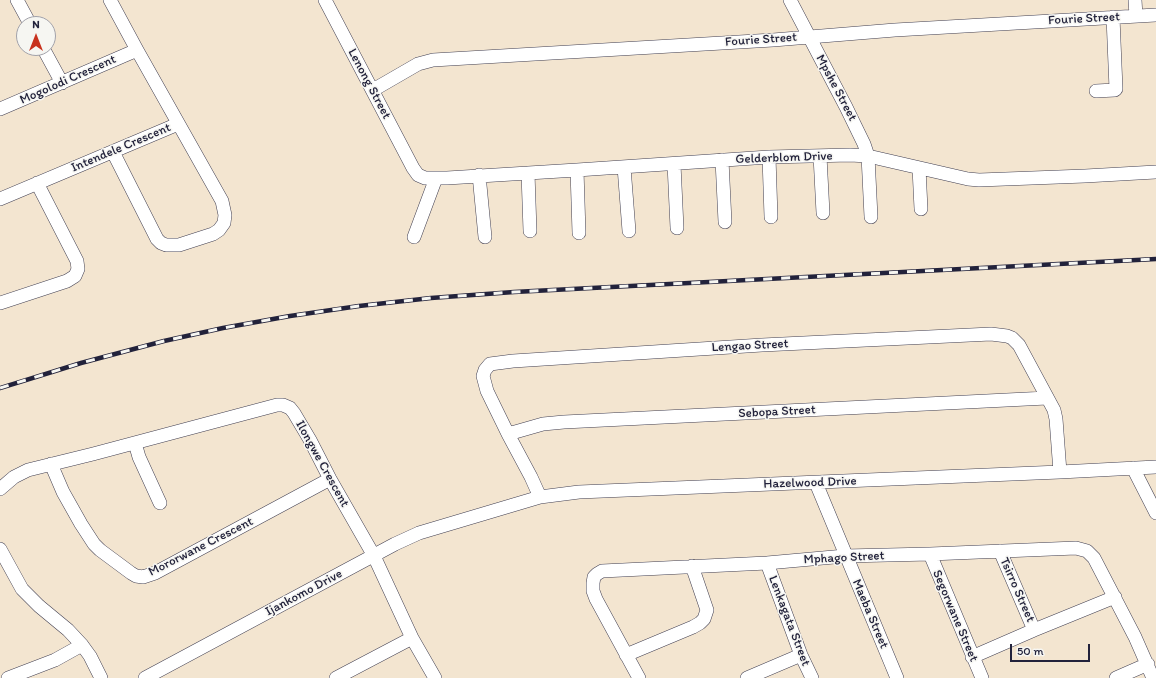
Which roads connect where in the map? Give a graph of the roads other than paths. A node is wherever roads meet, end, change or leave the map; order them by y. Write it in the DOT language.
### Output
graph roads {
  1 [pos="17,0"];
  2 [pos="110,0"];
  3 [pos="325,0"];
  4 [pos="790,0"];
  5 [pos="1135,0"];
  6 [pos="1156,15"];
  7 [pos="26,16"];
  8 [pos="1136,16"];
  9 [pos="1113,17"];
  10 [pos="808,37"];
  11 [pos="137,50"];
  12 [pos="47,56"];
  13 [pos="62,83"];
  14 [pos="373,90"];
  15 [pos="1096,91"];
  16 [pos="0,109"];
  17 [pos="178,124"];
  18 [pos="113,152"];
  19 [pos="820,156"];
  20 [pos="868,156"];
  21 [pos="770,157"];
  22 [pos="722,160"];
  23 [pos="674,164"];
  24 [pos="624,167"];
  25 [pos="413,168"];
  26 [pos="919,168"];
  27 [pos="577,170"];
  28 [pos="1156,172"];
  29 [pos="528,173"];
  30 [pos="479,176"];
  31 [pos="436,178"];
  32 [pos="38,183"];
  33 [pos="0,199"];
  34 [pos="921,209"];
  35 [pos="823,213"];
  36 [pos="771,217"];
  37 [pos="871,217"];
  38 [pos="725,222"];
  39 [pos="677,228"];
  40 [pos="530,231"];
  41 [pos="629,231"];
  42 [pos="579,233"];
  43 [pos="414,237"];
  44 [pos="484,237"];
  45 [pos="0,303"];
  46 [pos="1047,398"];
  47 [pos="508,434"];
  48 [pos="135,443"];
  49 [pos="51,464"];
  50 [pos="1156,467"];
  51 [pos="1133,468"];
  52 [pos="1060,472"];
  53 [pos="330,479"];
  54 [pos="816,483"];
  55 [pos="0,489"];
  56 [pos="540,497"];
  57 [pos="160,503"];
  58 [pos="1156,513"];
  59 [pos="468,519"];
  60 [pos="0,550"];
  61 [pos="1000,551"];
  62 [pos="930,554"];
  63 [pos="374,556"];
  64 [pos="846,556"];
  65 [pos="767,563"];
  66 [pos="692,566"];
  67 [pos="1115,597"];
  68 [pos="1034,630"];
  69 [pos="412,638"];
  70 [pos="82,645"];
  71 [pos="626,655"];
  72 [pos="802,655"];
  73 [pos="972,657"];
  74 [pos="1148,664"];
  75 [pos="342,676"];
  76 [pos="8,678"];
  77 [pos="101,678"];
  78 [pos="146,678"];
  79 [pos="435,678"];
  80 [pos="639,678"];
  81 [pos="747,678"];
  82 [pos="812,678"];
  83 [pos="897,678"];
  84 [pos="982,678"];
  85 [pos="1116,678"];
  86 [pos="1153,678"];
  1 -- 7 [label="street"];
  2 -- 11 [label="street, Intendele Crescent"];
  3 -- 14 [label="street, Lenong Street"];
  4 -- 10 [label="street, Mpshe Street"];
  5 -- 8 [label="street"];
  6 -- 8 [label="street, Fourie Street"];
  8 -- 9 [label="street, Fourie Street"];
  9 -- 10 [label="street, Fourie Street"];
  9 -- 15 [label="street"];
  10 -- 14 [label="street, Fourie Street"];
  10 -- 20 [label="street, Mpshe Street"];
  11 -- 13 [label="street, Mogolodi Crescent"];
  11 -- 17 [label="street, Intendele Crescent"];
  12 -- 13 [label="street"];
  13 -- 16 [label="street, Mogolodi Crescent"];
  14 -- 25 [label="street, Lenong Street"];
  17 -- 18 [label="street, Intendele Crescent"];
  17 -- 18 [label="street"];
  18 -- 32 [label="street, Intendele Crescent"];
  19 -- 20 [label="street, Gelderblom Drive"];
  19 -- 21 [label="street, Gelderblom Drive"];
  19 -- 35 [label="street"];
  20 -- 26 [label="street, Gelderblom Drive"];
  20 -- 37 [label="street, Mpshe Street"];
  21 -- 22 [label="street, Gelderblom Drive"];
  21 -- 36 [label="street"];
  22 -- 23 [label="street, Gelderblom Drive"];
  22 -- 38 [label="street"];
  23 -- 24 [label="street, Gelderblom Drive"];
  23 -- 39 [label="street"];
  24 -- 27 [label="street, Gelderblom Drive"];
  24 -- 41 [label="street"];
  25 -- 31 [label="street, Gelderblom Drive"];
  26 -- 28 [label="street, Gelderblom Drive"];
  26 -- 34 [label="street"];
  27 -- 29 [label="street, Gelderblom Drive"];
  27 -- 42 [label="street"];
  29 -- 30 [label="street, Gelderblom Drive"];
  29 -- 40 [label="street"];
  30 -- 31 [label="street, Gelderblom Drive"];
  30 -- 44 [label="street"];
  31 -- 43 [label="street"];
  32 -- 33 [label="street, Intendele Crescent"];
  32 -- 45 [label="street"];
  46 -- 47 [label="street, Sebopa Street"];
  46 -- 47 [label="street, Lengao Street"];
  46 -- 52 [label="street, Lengao Street"];
  47 -- 56 [label="street, Lengao Street"];
  48 -- 49 [label="street, Ilongwe Crescent"];
  48 -- 53 [label="street, Ilongwe Crescent"];
  48 -- 57 [label="street"];
  49 -- 53 [label="street, Mororwane Crescent"];
  49 -- 55 [label="street, Ilongwe Crescent"];
  50 -- 51 [label="street, Hazelwood Drive"];
  51 -- 52 [label="street, Hazelwood Drive"];
  51 -- 58 [label="street"];
  52 -- 54 [label="street, Hazelwood Drive"];
  53 -- 63 [label="street, Ilongwe Crescent"];
  54 -- 56 [label="street, Hazelwood Drive"];
  54 -- 64 [label="street, Maeba Street"];
  56 -- 59 [label="street, Hazelwood Drive"];
  59 -- 63 [label="street, Ijankomo Drive"];
  60 -- 70 [label="street"];
  61 -- 62 [label="street, Mphago Street"];
  61 -- 67 [label="street, Mphago Street"];
  61 -- 68 [label="street, Tsirro Street"];
  62 -- 64 [label="street, Mphago Street"];
  62 -- 73 [label="street, Segorwane Street"];
  63 -- 69 [label="street, Ilongwe Crescent"];
  63 -- 78 [label="street, Ijankomo Drive"];
  64 -- 65 [label="street, Mphago Street"];
  64 -- 83 [label="street, Maeba Street"];
  65 -- 66 [label="street, Mphago Street"];
  65 -- 72 [label="street, Lenkagata Street"];
  66 -- 71 [label="street"];
  66 -- 71 [label="street, Mphago Street"];
  67 -- 68 [label="street"];
  67 -- 74 [label="street"];
  68 -- 73 [label="street"];
  69 -- 75 [label="street"];
  69 -- 79 [label="street, Ilongwe Crescent"];
  70 -- 76 [label="street"];
  70 -- 77 [label="street"];
  71 -- 80 [label="street"];
  72 -- 81 [label="street"];
  72 -- 82 [label="street, Lenkagata Street"];
  73 -- 84 [label="street, Segorwane Street"];
  74 -- 85 [label="street"];
  74 -- 86 [label="street"];
}
